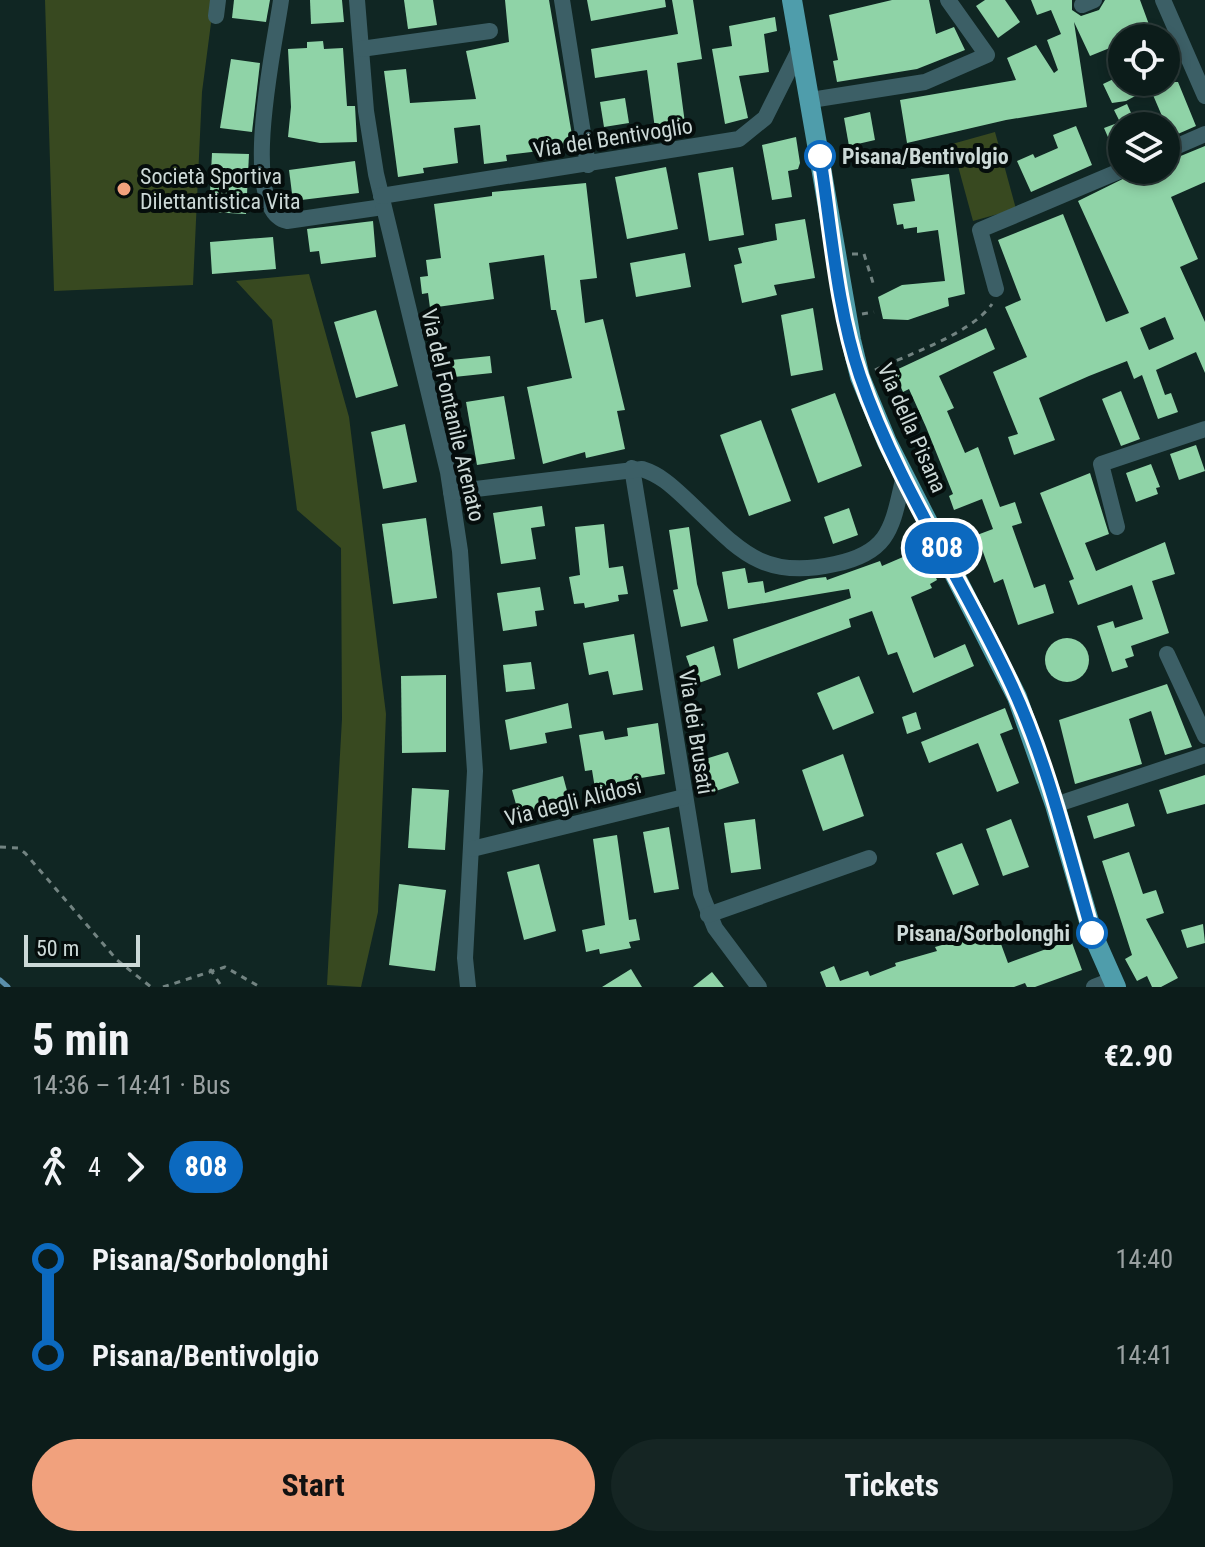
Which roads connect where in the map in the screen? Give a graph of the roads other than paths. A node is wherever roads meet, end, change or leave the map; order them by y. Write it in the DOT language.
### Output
graph roads {
  1 [pos="281,0"];
  2 [pos="357,0"];
  3 [pos="562,0"];
  4 [pos="792,0"];
  5 [pos="948,0"];
  6 [pos="1163,0"];
  7 [pos="490,31"];
  8 [pos="801,46"];
  9 [pos="361,49"];
  10 [pos="1205,96"];
  11 [pos="811,100"];
  12 [pos="1205,134"];
  13 [pos="1180,145"];
  14 [pos="588,165"];
  15 [pos="1108,176"];
  16 [pos="382,202"];
  17 [pos="996,289"];
  18 [pos="1205,429"];
  19 [pos="632,468"];
  20 [pos="904,476"];
  21 [pos="451,492"];
  22 [pos="1117,527"];
  23 [pos="1167,654"];
  24 [pos="1205,736"];
  25 [pos="1205,755"];
  26 [pos="684,797"];
  27 [pos="1055,805"];
  28 [pos="472,849"];
  29 [pos="869,858"];
  30 [pos="708,915"];
  31 [pos="1107,985"];
  32 [pos="468,987"];
  33 [pos="759,987"];
  1 -- 16 [label="street, Via dei Bentivoglio"];
  2 -- 9 [label="street, Via del Fontanile Arenato"];
  3 -- 14 [label="street"];
  4 -- 8 [label="main road, Via della Pisana"];
  5 -- 11 [label="street"];
  6 -- 10 [label="street"];
  7 -- 9 [label="street"];
  8 -- 11 [label="main road, Via della Pisana"];
  8 -- 14 [label="street, Via dei Bentivoglio"];
  9 -- 16 [label="street, Via del Fontanile Arenato"];
  11 -- 20 [label="main road, Via della Pisana"];
  12 -- 13 [label="street"];
  14 -- 16 [label="street, Via dei Bentivoglio"];
  15 -- 17 [label="street"];
  16 -- 21 [label="street, Via del Fontanile Arenato"];
  18 -- 22 [label="street"];
  19 -- 20 [label="street"];
  19 -- 21 [label="street"];
  19 -- 26 [label="street, Via dei Brusati"];
  20 -- 27 [label="main road, Via della Pisana"];
  21 -- 28 [label="street, Via del Fontanile Arenato"];
  23 -- 24 [label="street"];
  25 -- 27 [label="street"];
  26 -- 28 [label="street, Via degli Alidosi"];
  26 -- 30 [label="street, Via dei Brusati"];
  27 -- 31 [label="main road, Via della Pisana"];
  28 -- 32 [label="street, Via del Fontanile Arenato"];
  29 -- 30 [label="street"];
  30 -- 33 [label="street, Via dei Brusati"];
}
